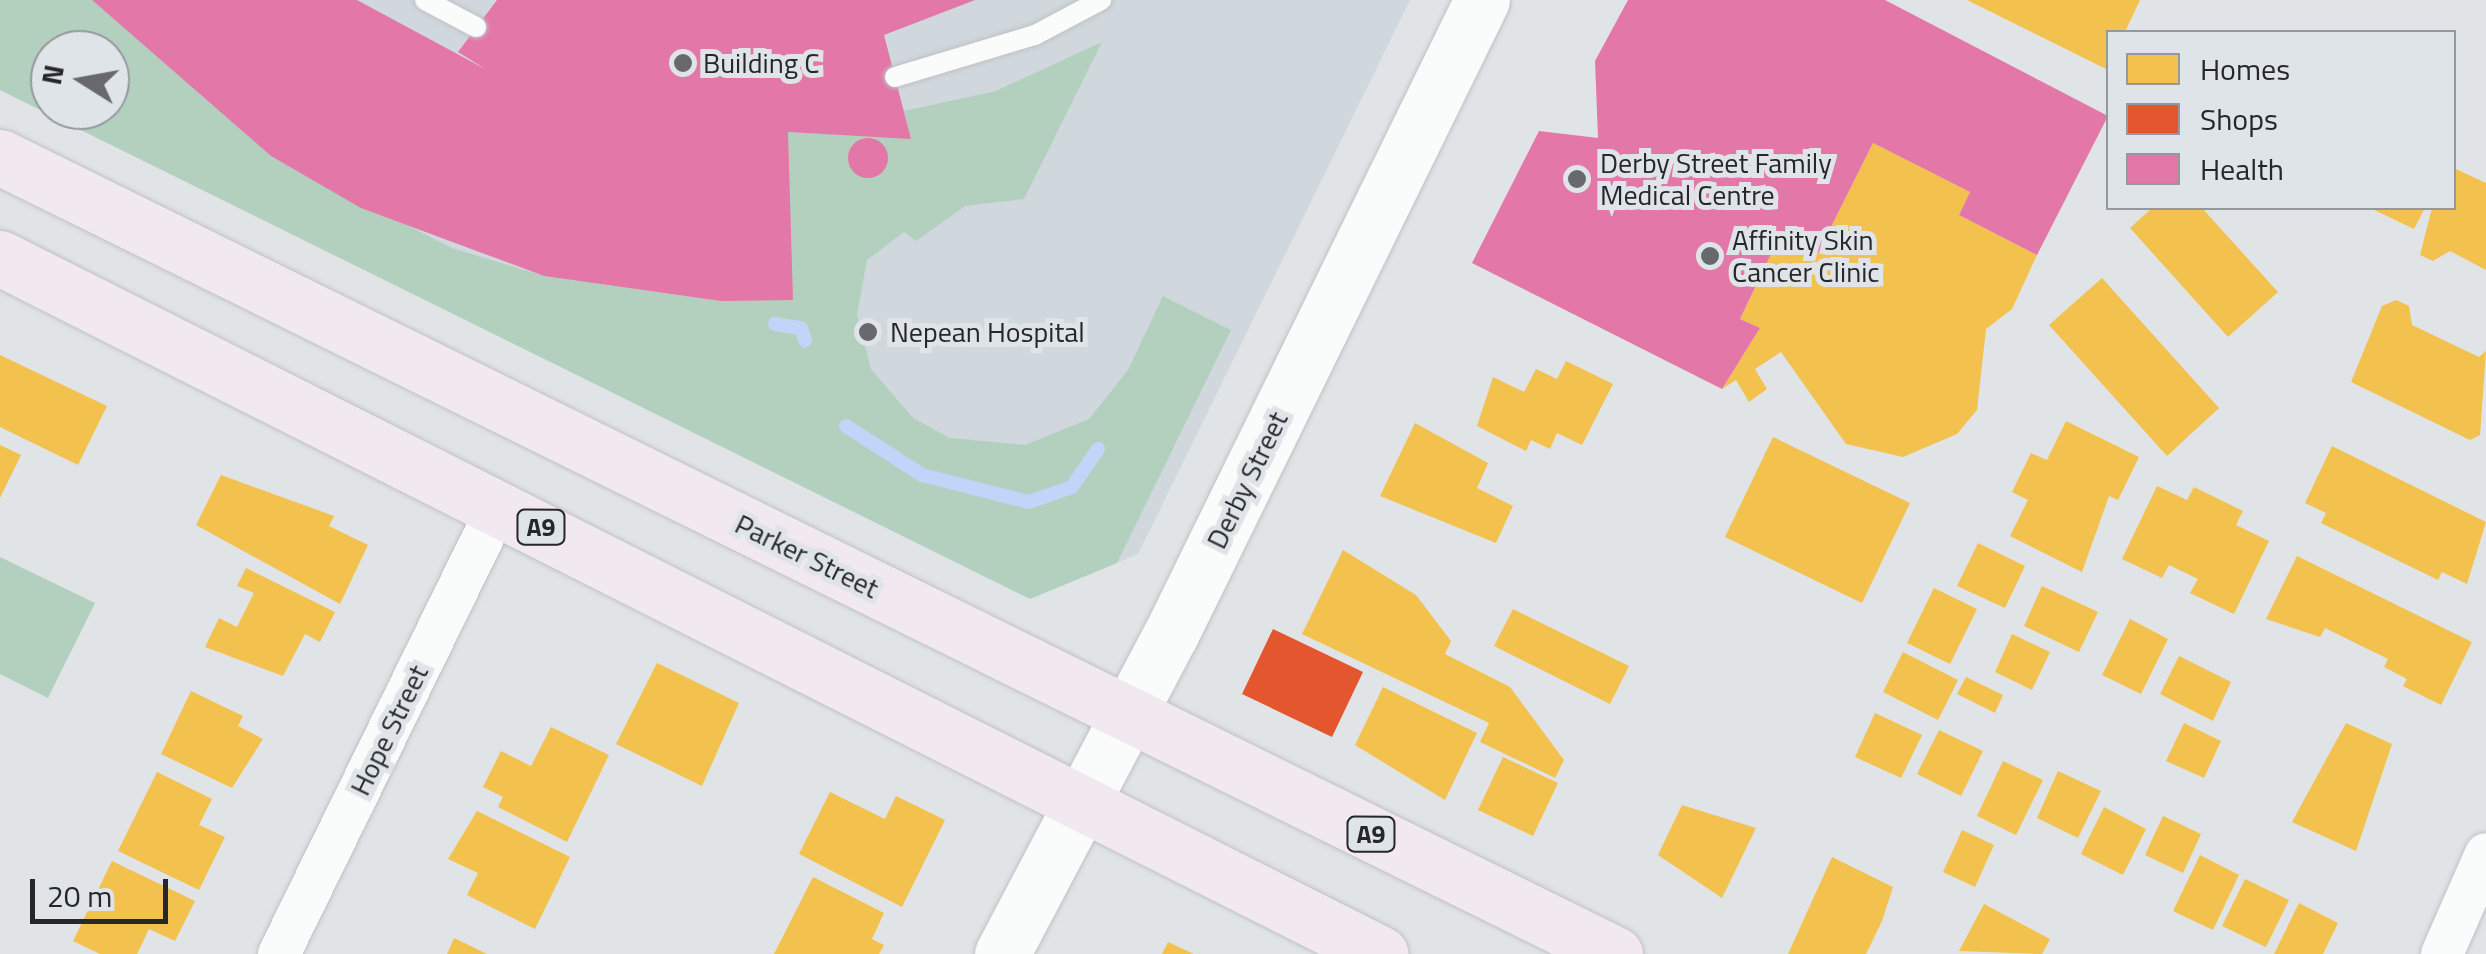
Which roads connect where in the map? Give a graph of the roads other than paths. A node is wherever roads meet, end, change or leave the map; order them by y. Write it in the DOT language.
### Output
graph roads {
  1 [pos="425,0"];
  2 [pos="1101,0"];
  3 [pos="1482,0"];
  4 [pos="476,28"];
  5 [pos="895,77"];
  6 [pos="0,157"];
  7 [pos="0,258"];
  8 [pos="499,505"];
  9 [pos="1128,714"];
  10 [pos="1079,803"];
  11 [pos="2486,854"];
  12 [pos="279,954"];
  13 [pos="1002,954"];
  14 [pos="1381,954"];
  15 [pos="1615,954"];
  16 [pos="2442,954"];
  1 -- 4 [label="lane"];
  2 -- 5 [label="lane"];
  3 -- 9 [label="street, Derby Street"];
  6 -- 9 [label="highway, Parker Street / A9"];
  7 -- 8 [label="highway, A9"];
  8 -- 10 [label="highway, A9"];
  8 -- 12 [label="street, Hope Street"];
  9 -- 10 [label="street, Derby Street"];
  9 -- 15 [label="highway, Parker Street / A9"];
  10 -- 13 [label="street, Derby Street"];
  10 -- 14 [label="highway, A9"];
  11 -- 16 [label="street"];
}
